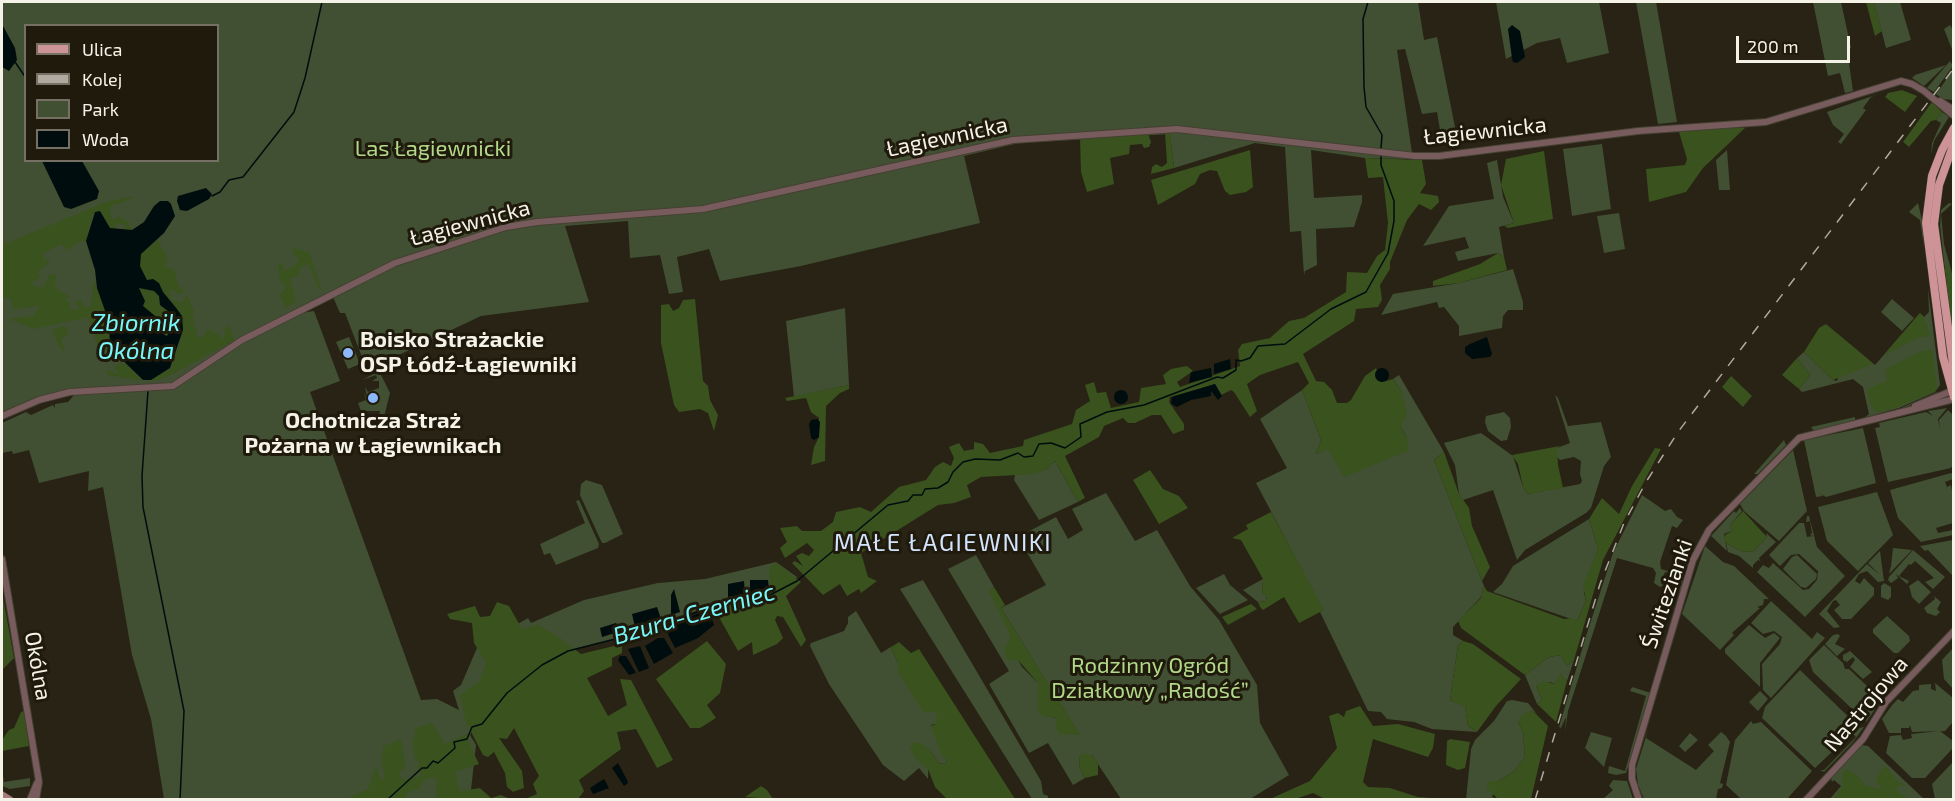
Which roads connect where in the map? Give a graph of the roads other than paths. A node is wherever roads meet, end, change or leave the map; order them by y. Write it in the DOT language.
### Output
graph roads {
  1 [pos="1934,98"];
  2 [pos="1953,110"];
  3 [pos="1953,116"];
  4 [pos="1953,128"];
  5 [pos="1953,143"];
  6 [pos="1953,371"];
  7 [pos="1953,394"];
  8 [pos="2,416"];
  9 [pos="2,559"];
  10 [pos="1953,631"];
  11 [pos="38,779"];
  12 [pos="2,795"];
  13 [pos="10,800"];
  14 [pos="30,800"];
  15 [pos="36,800"];
  16 [pos="1639,800"];
  17 [pos="1806,800"];
  1 -- 2 [label="street, Łagiewnicka"];
  1 -- 3 [label="street, Łagiewnicka"];
  1 -- 8 [label="street, Łagiewnicka"];
  4 -- 7 [label="main road"];
  5 -- 6 [label="main road"];
  7 -- 16 [label="street, Świtezianki"];
  9 -- 11 [label="street, Okólna"];
  10 -- 17 [label="street, Nastrojowa"];
  11 -- 14 [label="street"];
  11 -- 15 [label="street, Okólna"];
  12 -- 13 [label="main road"];
}
